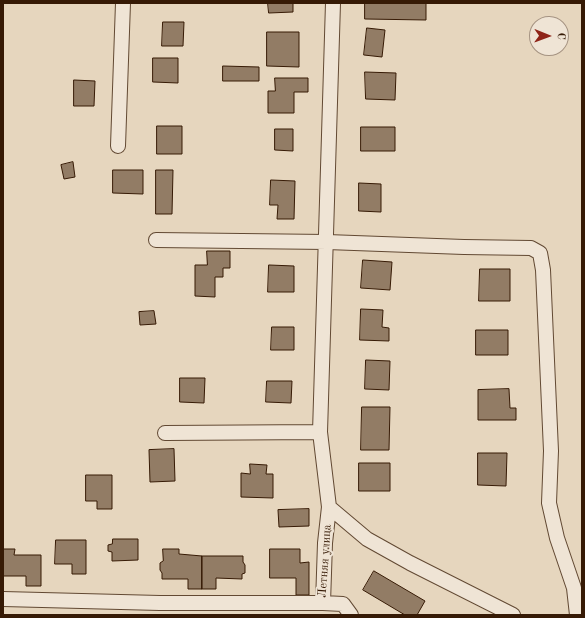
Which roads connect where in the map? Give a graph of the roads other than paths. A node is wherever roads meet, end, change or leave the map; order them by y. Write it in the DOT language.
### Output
graph roads {
  1 [pos="123,3"];
  2 [pos="333,3"];
  3 [pos="118,146"];
  4 [pos="156,240"];
  5 [pos="327,242"];
  6 [pos="320,432"];
  7 [pos="165,433"];
  8 [pos="329,507"];
  9 [pos="3,599"];
  10 [pos="323,603"];
  11 [pos="160,609"];
  12 [pos="351,615"];
  13 [pos="513,615"];
  14 [pos="577,615"];
  1 -- 3 [label="street"];
  2 -- 5 [label="street, Летняя улица"];
  4 -- 5 [label="street"];
  5 -- 6 [label="street, Летняя улица"];
  5 -- 14 [label="street"];
  6 -- 7 [label="street"];
  6 -- 8 [label="street, Летняя улица"];
  8 -- 10 [label="street, Летняя улица"];
  8 -- 13 [label="street"];
  9 -- 11 [label="street"];
  10 -- 11 [label="street"];
  10 -- 12 [label="street, Летняя улица"];
}
